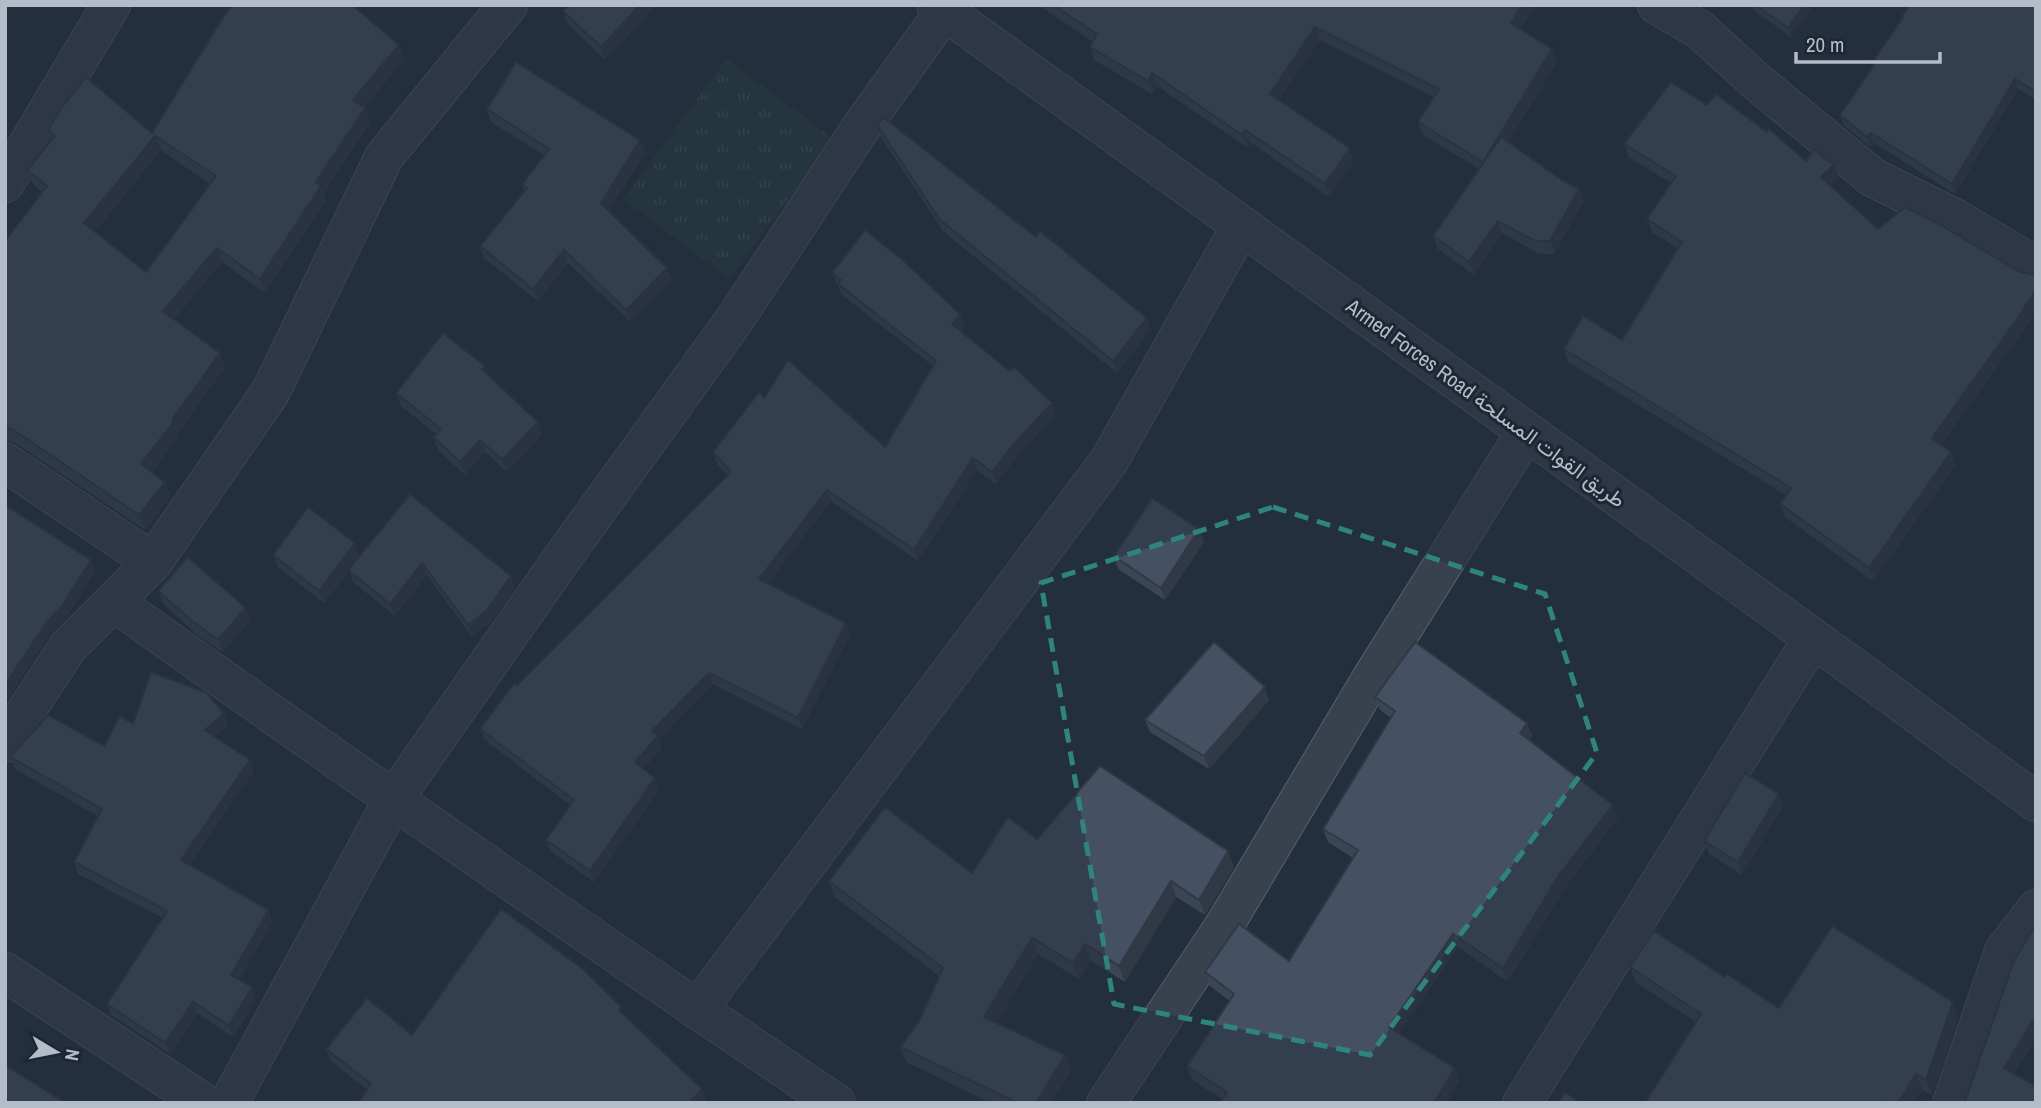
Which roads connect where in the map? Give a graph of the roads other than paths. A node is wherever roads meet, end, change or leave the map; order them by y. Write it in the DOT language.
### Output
graph roads {
  1 [pos="111,5"];
  2 [pos="508,5"];
  3 [pos="1657,5"];
  4 [pos="943,7"];
  5 [pos="5,183"];
  6 [pos="1241,226"];
  7 [pos="2036,266"];
  8 [pos="1526,432"];
  9 [pos="5,462"];
  10 [pos="153,562"];
  11 [pos="114,602"];
  12 [pos="1813,638"];
  13 [pos="5,743"];
  14 [pos="393,800"];
  15 [pos="2036,802"];
  16 [pos="2036,909"];
  17 [pos="5,972"];
  18 [pos="697,1010"];
  19 [pos="204,1103"];
  20 [pos="229,1103"];
  21 [pos="836,1103"];
  22 [pos="1107,1103"];
  23 [pos="1522,1103"];
  24 [pos="1952,1103"];
  1 -- 5 [label="street"];
  2 -- 10 [label="street"];
  3 -- 7 [label="street"];
  4 -- 6 [label="street, Armed Forces Road طريق القوات المسلحة"];
  4 -- 14 [label="street"];
  6 -- 8 [label="street, Armed Forces Road طريق القوات المسلحة"];
  6 -- 18 [label="street"];
  8 -- 12 [label="street, Armed Forces Road طريق القوات المسلحة"];
  8 -- 22 [label="street"];
  9 -- 10 [label="street"];
  10 -- 11 [label="street"];
  11 -- 13 [label="street"];
  11 -- 14 [label="street"];
  12 -- 15 [label="street, Armed Forces Road طريق القوات المسلحة"];
  12 -- 23 [label="street"];
  14 -- 18 [label="street"];
  14 -- 20 [label="street"];
  16 -- 24 [label="street"];
  17 -- 19 [label="street"];
  18 -- 21 [label="street"];
}
